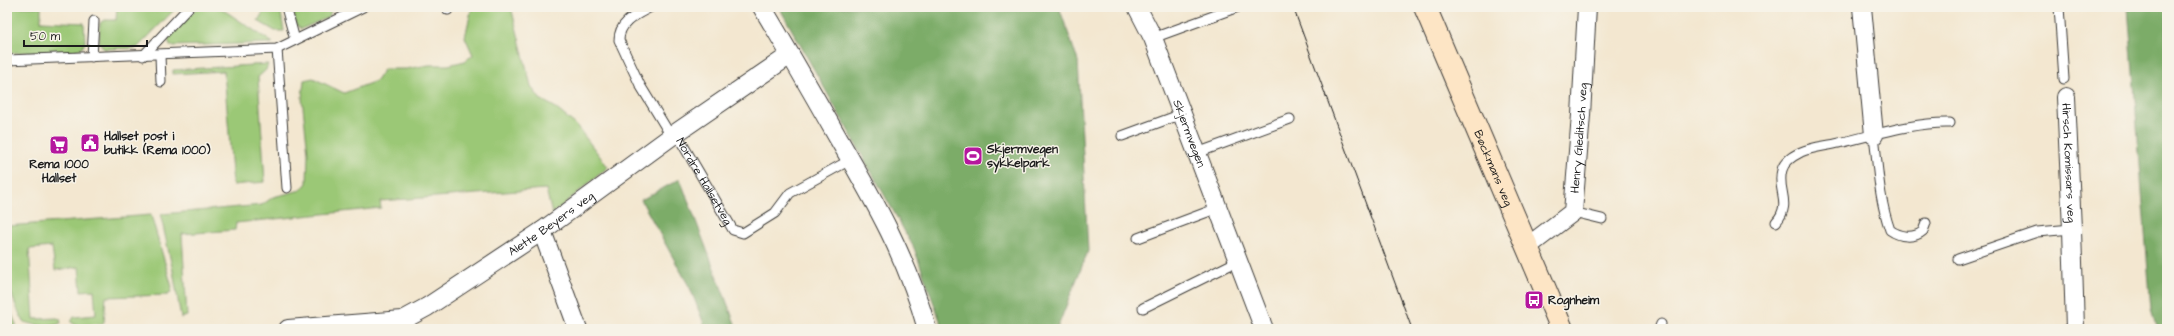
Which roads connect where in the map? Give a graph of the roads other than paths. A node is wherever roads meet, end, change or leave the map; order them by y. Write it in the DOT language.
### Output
graph roads {
  1 [pos="189,7"];
  2 [pos="286,7"];
  3 [pos="363,7"];
  4 [pos="650,7"];
  5 [pos="762,7"];
  6 [pos="1137,7"];
  7 [pos="1238,7"];
  8 [pos="1425,7"];
  9 [pos="1587,7"];
  10 [pos="1862,7"];
  11 [pos="2059,7"];
  12 [pos="343,11"];
  13 [pos="94,20"];
  14 [pos="1153,38"];
  15 [pos="295,40"];
  16 [pos="278,49"];
  17 [pos="160,55"];
  18 [pos="790,55"];
  19 [pos="143,56"];
  20 [pos="92,57"];
  21 [pos="7,60"];
  22 [pos="2064,79"];
  23 [pos="161,82"];
  24 [pos="2066,96"];
  25 [pos="1182,114"];
  26 [pos="1290,119"];
  27 [pos="1950,123"];
  28 [pos="674,135"];
  29 [pos="1874,135"];
  30 [pos="1122,136"];
  31 [pos="1197,153"];
  32 [pos="850,160"];
  33 [pos="287,188"];
  34 [pos="1218,208"];
  35 [pos="1573,212"];
  36 [pos="1602,219"];
  37 [pos="1776,222"];
  38 [pos="1926,223"];
  39 [pos="2072,229"];
  40 [pos="542,231"];
  41 [pos="1138,238"];
  42 [pos="1527,247"];
  43 [pos="1958,259"];
  44 [pos="1238,261"];
  45 [pos="1143,308"];
  46 [pos="404,324"];
  47 [pos="288,329"];
  48 [pos="578,329"];
  49 [pos="927,329"];
  50 [pos="1264,329"];
  51 [pos="1562,329"];
  52 [pos="2074,329"];
  1 -- 19 [label="lane"];
  2 -- 15 [label="lane"];
  3 -- 12 [label="lane"];
  4 -- 28 [label="lane, Nordre Hallsetveg"];
  5 -- 18 [label="street"];
  6 -- 14 [label="street, Skjermvegen"];
  7 -- 14 [label="lane"];
  8 -- 42 [label="main road, Bøckmans veg"];
  9 -- 35 [label="street, Henry Gleditsch veg"];
  10 -- 29 [label="street"];
  11 -- 22 [label="lane"];
  12 -- 15 [label="lane"];
  13 -- 20 [label="lane"];
  14 -- 25 [label="street, Skjermvegen"];
  15 -- 16 [label="lane"];
  16 -- 17 [label="lane"];
  16 -- 33 [label="lane"];
  17 -- 19 [label="lane"];
  17 -- 23 [label="lane"];
  18 -- 28 [label="street, Alette Beyers veg"];
  18 -- 32 [label="street"];
  19 -- 20 [label="lane"];
  20 -- 21 [label="lane"];
  24 -- 39 [label="street, Hirsch Komissars veg"];
  25 -- 30 [label="lane"];
  25 -- 31 [label="street, Skjermvegen"];
  26 -- 31 [label="lane"];
  27 -- 29 [label="lane"];
  28 -- 32 [label="lane, Nordre Hallsetveg"];
  28 -- 40 [label="street, Alette Beyers veg"];
  29 -- 37 [label="lane"];
  29 -- 38 [label="lane"];
  31 -- 34 [label="street, Skjermvegen"];
  32 -- 49 [label="street"];
  34 -- 41 [label="lane"];
  34 -- 44 [label="street, Skjermvegen"];
  35 -- 36 [label="lane"];
  35 -- 42 [label="street"];
  39 -- 43 [label="lane, Hirsch Komissars veg"];
  39 -- 52 [label="street, Hirsch Komissars veg"];
  40 -- 46 [label="street, Alette Beyers veg"];
  40 -- 48 [label="street"];
  42 -- 51 [label="main road, Bøckmans veg"];
  44 -- 45 [label="lane"];
  44 -- 50 [label="street, Skjermvegen"];
  46 -- 47 [label="street, Alette Beyers veg"];
}
